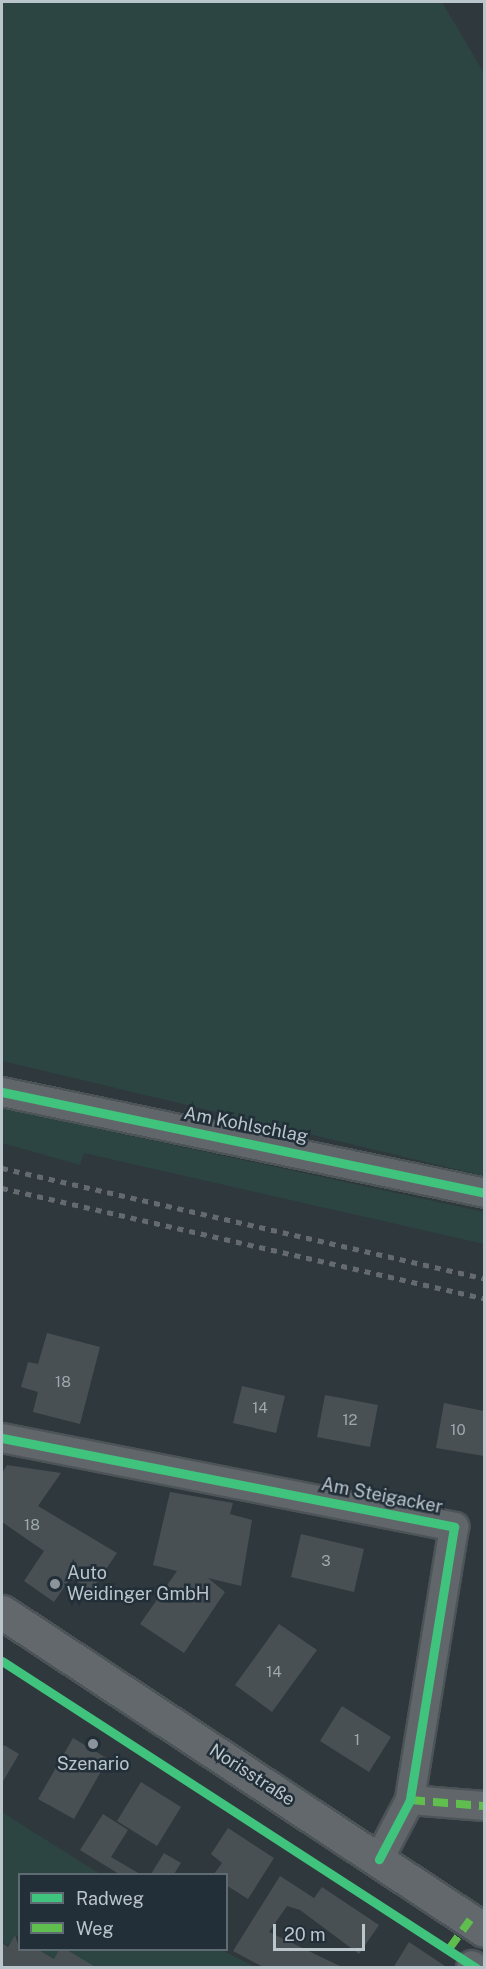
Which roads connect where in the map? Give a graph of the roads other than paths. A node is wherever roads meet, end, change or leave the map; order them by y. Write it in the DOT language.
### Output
graph roads {
  1 [pos="2,1092"];
  2 [pos="484,1193"];
  3 [pos="2,1438"];
  4 [pos="7,1613"];
  5 [pos="410,1800"];
  6 [pos="484,1806"];
  7 [pos="379,1858"];
  8 [pos="484,1930"];
  1 -- 2 [label="street, Am Kohlschlag"];
  3 -- 5 [label="street, Am Steigacker"];
  4 -- 7 [label="main road, Norisstraße"];
  5 -- 6 [label="street"];
  5 -- 7 [label="street, Am Steigacker"];
  7 -- 8 [label="main road, Norisstraße"];
}
